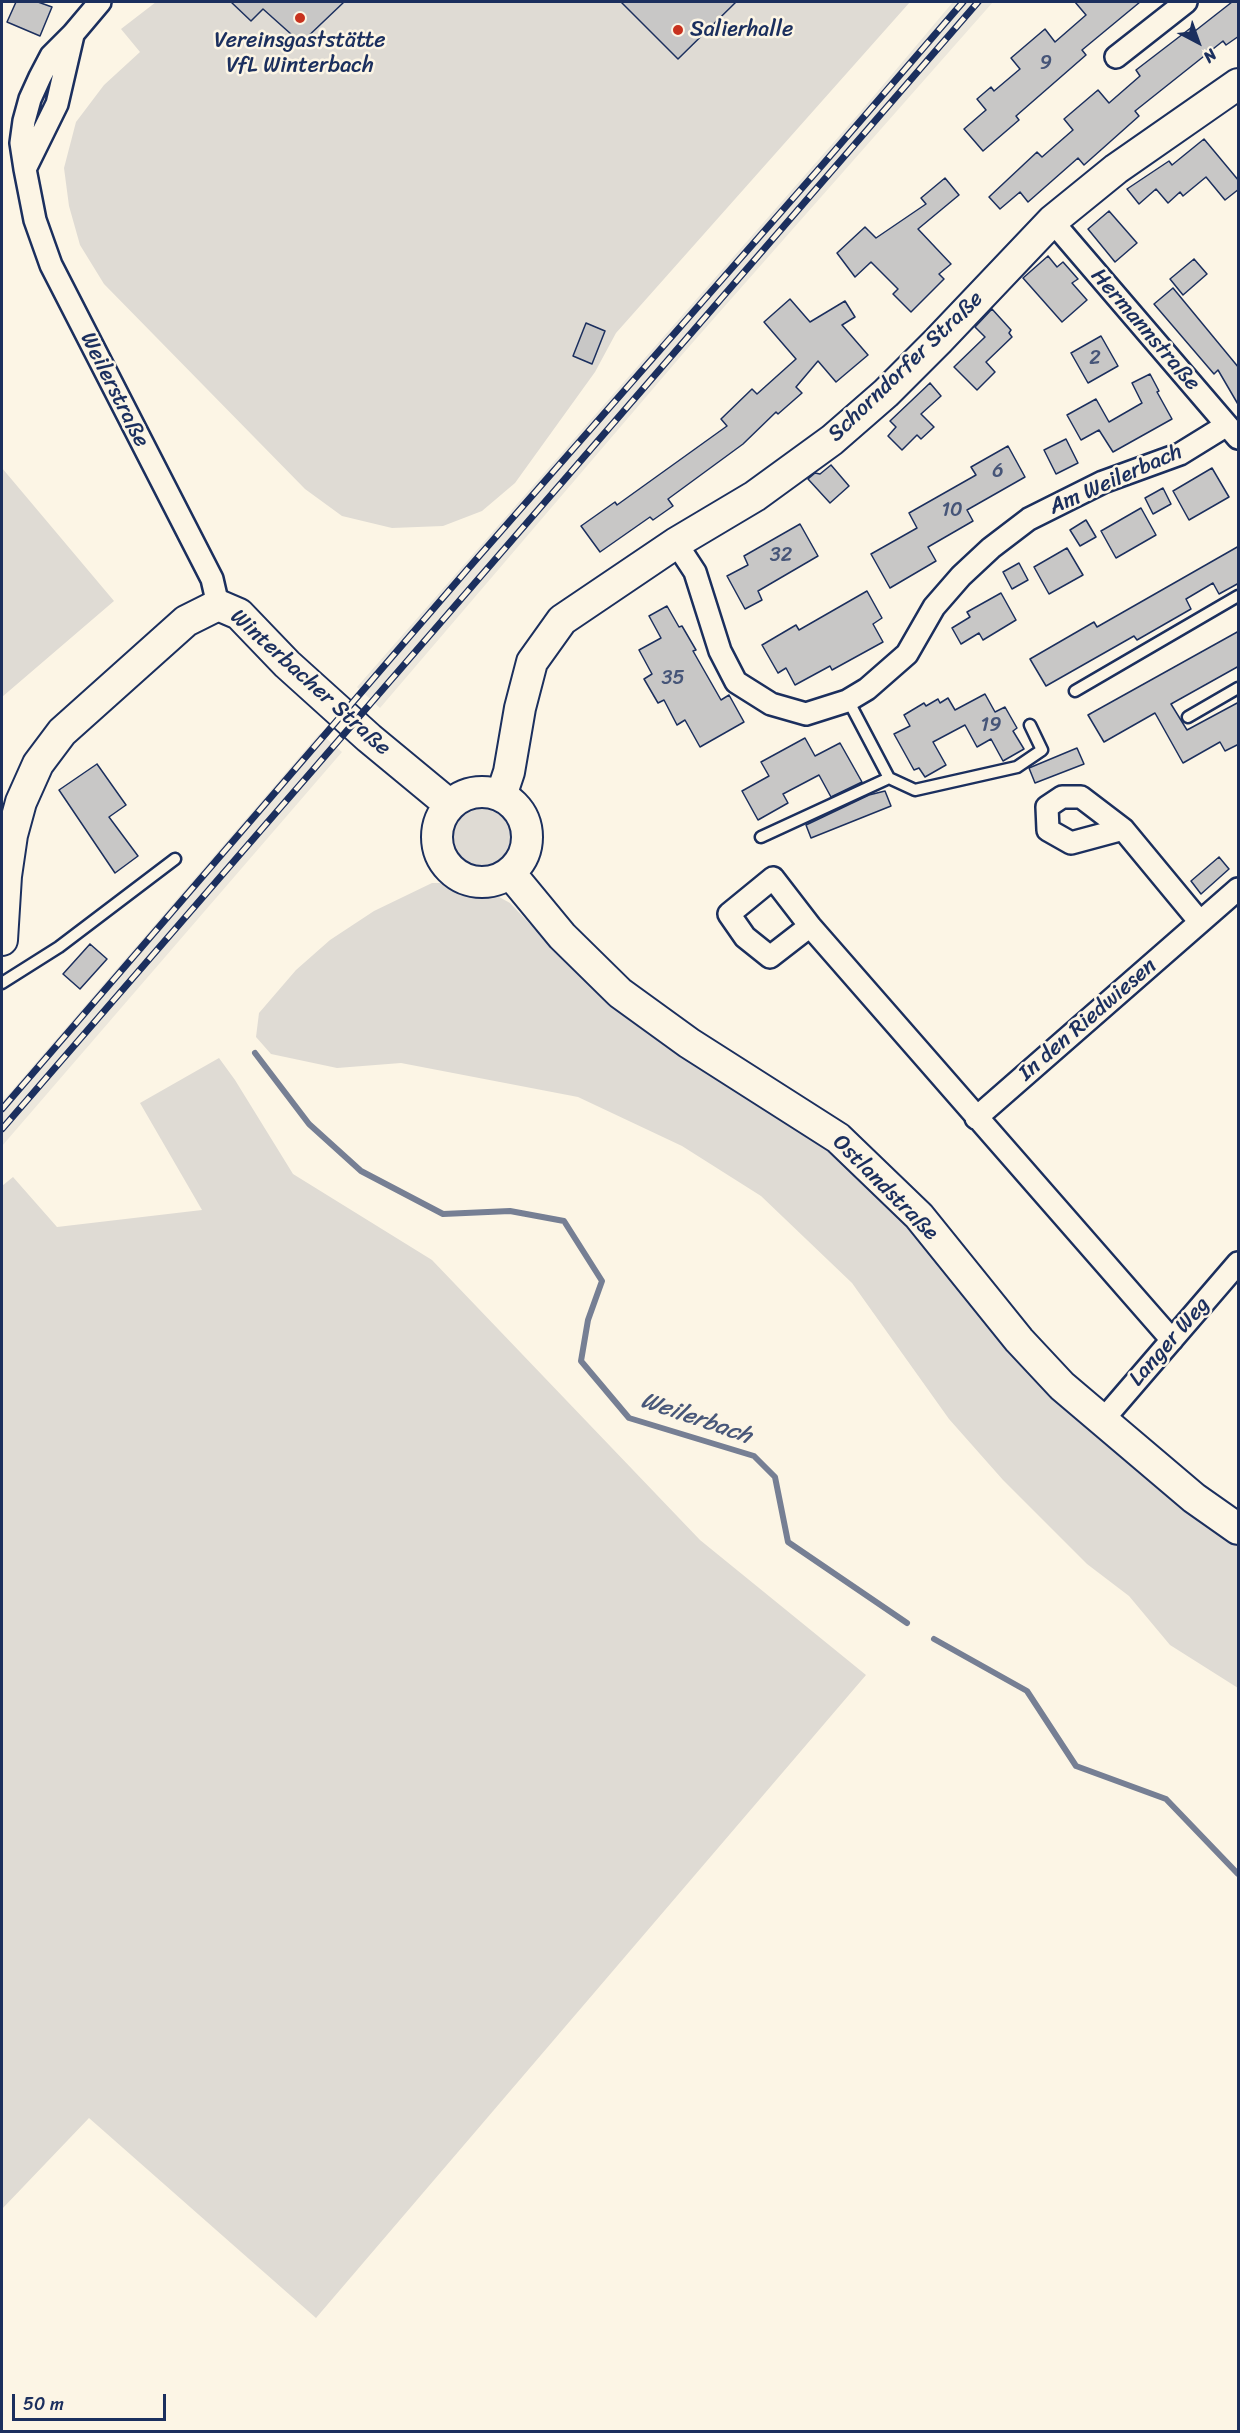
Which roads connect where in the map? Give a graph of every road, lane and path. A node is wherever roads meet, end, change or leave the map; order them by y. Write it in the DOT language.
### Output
graph roads {
  1 [pos="100,2"];
  2 [pos="1186,2"];
  3 [pos="1116,57"];
  4 [pos="1239,84"];
  5 [pos="1052,221"];
  6 [pos="1233,432"];
  7 [pos="676,543"];
  8 [pos="1239,596"];
  9 [pos="218,605"];
  10 [pos="1239,688"];
  11 [pos="1075,691"];
  12 [pos="848,700"];
  13 [pos="1188,717"];
  14 [pos="1030,725"];
  15 [pos="889,778"];
  16 [pos="501,796"];
  17 [pos="450,805"];
  18 [pos="1122,830"];
  19 [pos="761,837"];
  20 [pos="175,859"];
  21 [pos="510,873"];
  22 [pos="1239,889"];
  23 [pos="1200,922"];
  24 [pos="810,927"];
  25 [pos="2,940"];
  26 [pos="2,983"];
  27 [pos="976,1118"];
  28 [pos="1239,1263"];
  29 [pos="1172,1340"];
  30 [pos="1102,1421"];
  31 [pos="1239,1529"];
  1 -- 9 [label="street, Weilerstraße"];
  2 -- 3 [label="street"];
  4 -- 5 [label="street, Schorndorfer Straße"];
  5 -- 6 [label="street, Hermannstraße"];
  5 -- 7 [label="street, Schorndorfer Straße"];
  6 -- 12 [label="street, Am Weilerbach"];
  7 -- 12 [label="street, Am Weilerbach"];
  7 -- 16 [label="street, Schorndorfer Straße"];
  8 -- 11 [label="lane"];
  9 -- 17 [label="street, Winterbacher Straße"];
  9 -- 25 [label="street, Winterbacher Straße"];
  10 -- 13 [label="lane"];
  12 -- 15 [label="lane"];
  14 -- 15 [label="lane"];
  15 -- 19 [label="lane"];
  16 -- 17 [label="street"];
  16 -- 21 [label="street"];
  17 -- 21 [label="street"];
  18 -- 23 [label="street"];
  20 -- 26 [label="lane"];
  21 -- 30 [label="street, Ostlandstraße"];
  22 -- 23 [label="street, In den Riedwiesen"];
  23 -- 27 [label="street, In den Riedwiesen"];
  24 -- 27 [label="street"];
  27 -- 29 [label="street"];
  28 -- 29 [label="street, Langer Weg"];
  29 -- 30 [label="street, Langer Weg"];
  30 -- 31 [label="street, Ostlandstraße"];
}
